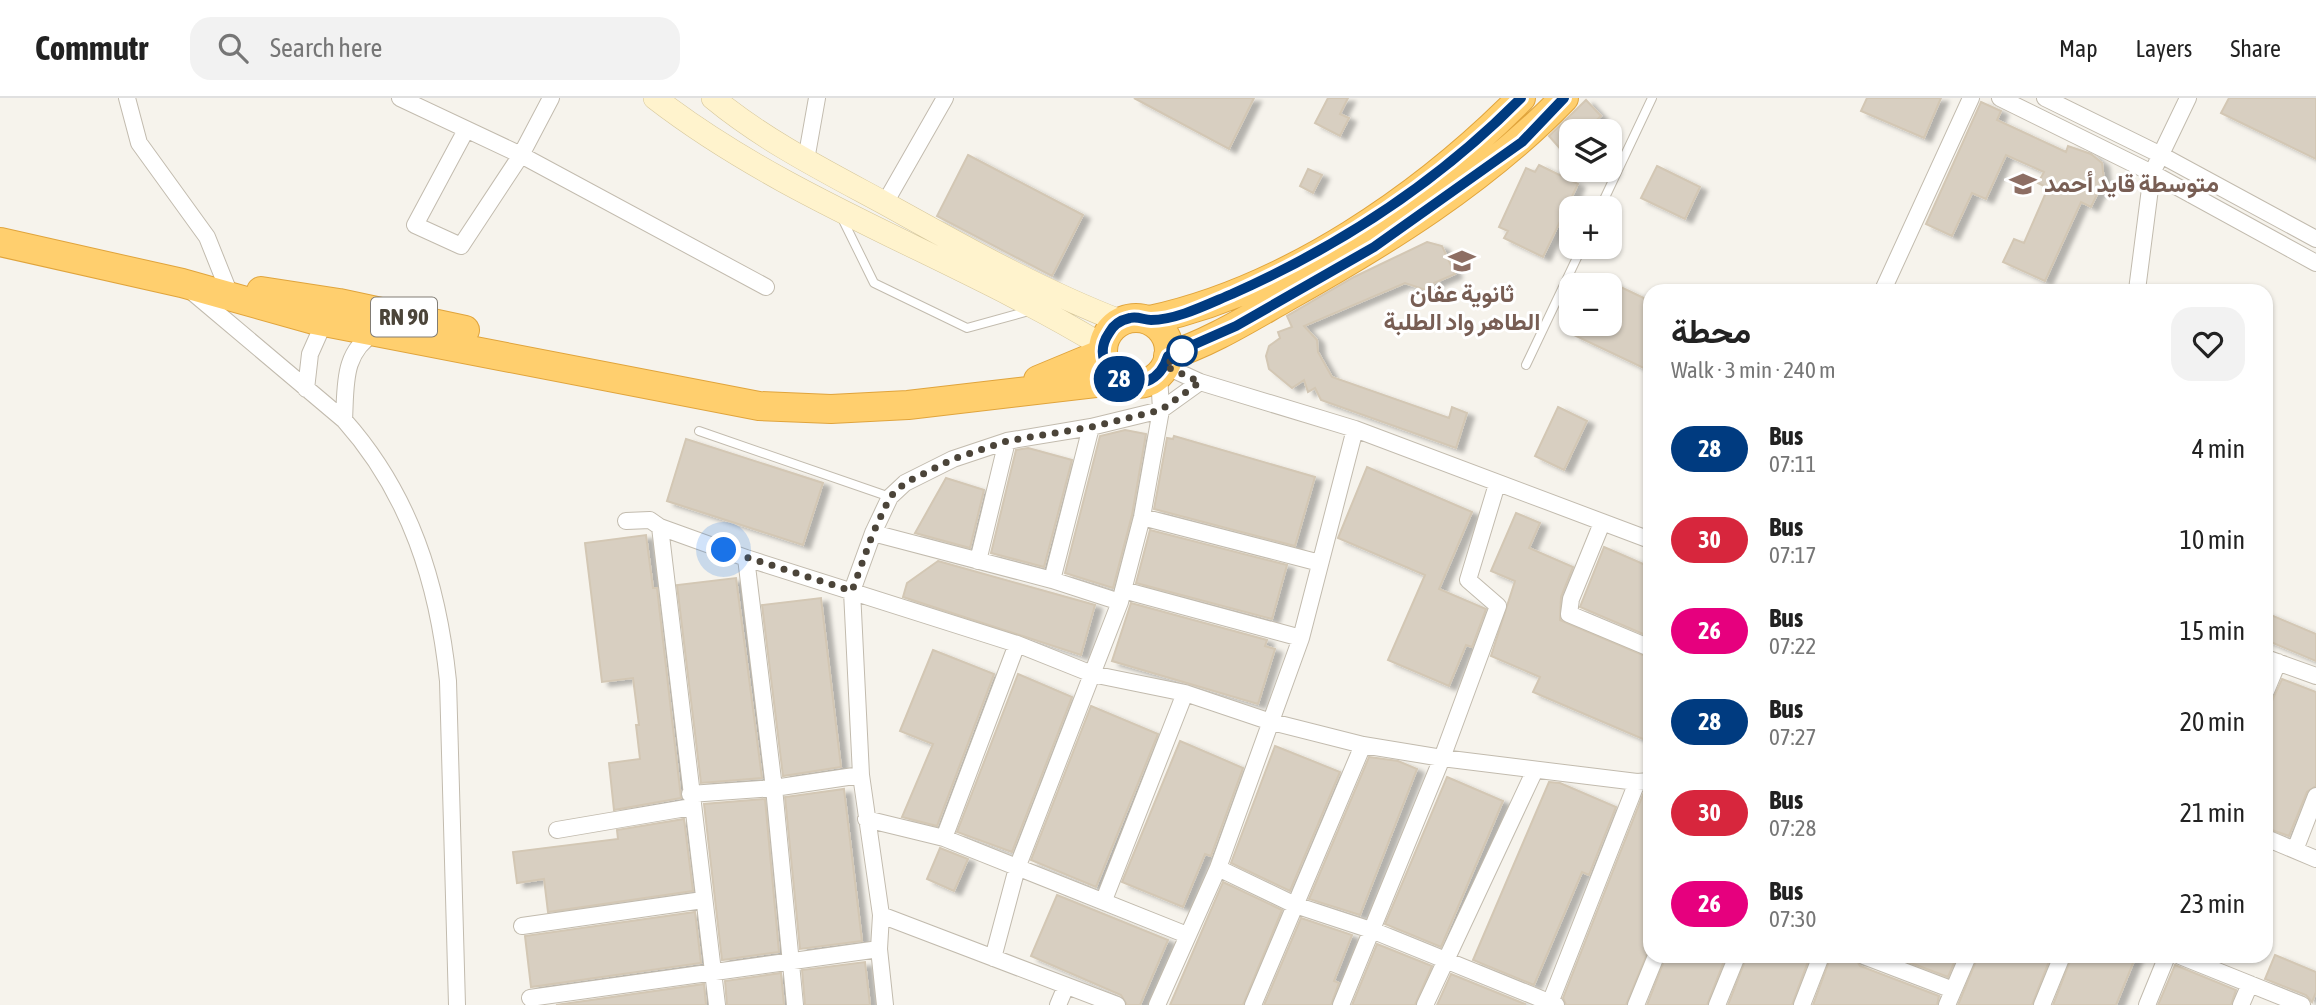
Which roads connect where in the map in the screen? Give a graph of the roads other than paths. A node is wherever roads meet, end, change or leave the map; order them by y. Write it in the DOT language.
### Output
graph roads {
  1 [pos="127,98"];
  2 [pos="400,98"];
  3 [pos="551,98"];
  4 [pos="655,98"];
  5 [pos="713,98"];
  6 [pos="817,98"];
  7 [pos="945,98"];
  8 [pos="1521,98"];
  9 [pos="1564,98"];
  10 [pos="1652,98"];
  11 [pos="1972,98"];
  12 [pos="2000,98"];
  13 [pos="2045,98"];
  14 [pos="2188,98"];
  15 [pos="466,130"];
  16 [pos="521,155"];
  17 [pos="2161,155"];
  18 [pos="806,160"];
  19 [pos="2152,173"];
  20 [pos="1606,196"];
  21 [pos="885,203"];
  22 [pos="837,207"];
  23 [pos="2316,239"];
  24 [pos="0,242"];
  25 [pos="1576,259"];
  26 [pos="2316,263"];
  27 [pos="182,282"];
  28 [pos="1886,284"];
  29 [pos="2138,284"];
  30 [pos="228,287"];
  31 [pos="766,287"];
  32 [pos="1038,308"];
  33 [pos="331,312"];
  34 [pos="1150,320"];
  35 [pos="1121,321"];
  36 [pos="376,332"];
  37 [pos="1103,349"];
  38 [pos="1164,365"];
  39 [pos="1526,365"];
  40 [pos="621,377"];
  41 [pos="1121,380"];
  42 [pos="1200,382"];
  43 [pos="306,389"];
  44 [pos="1010,391"];
  45 [pos="1161,410"];
  46 [pos="344,420"];
  47 [pos="1091,427"];
  48 [pos="1355,429"];
  49 [pos="699,431"];
  50 [pos="1007,441"];
  51 [pos="1497,484"];
  52 [pos="890,497"];
  53 [pos="1142,517"];
  54 [pos="626,521"];
  55 [pos="1602,523"];
  56 [pos="660,527"];
  57 [pos="873,533"];
  58 [pos="1643,538"];
  59 [pos="746,558"];
  60 [pos="978,561"];
  61 [pos="1320,563"];
  62 [pos="1052,580"];
  63 [pos="852,591"];
  64 [pos="1122,596"];
  65 [pos="1301,638"];
  66 [pos="1017,644"];
  67 [pos="1643,645"];
  68 [pos="2273,660"];
  69 [pos="1092,674"];
  70 [pos="2316,676"];
  71 [pos="1185,693"];
  72 [pos="1268,721"];
  73 [pos="1363,745"];
  74 [pos="1442,758"];
  75 [pos="1535,770"];
  76 [pos="860,775"];
  77 [pos="1643,781"];
  78 [pos="1643,783"];
  79 [pos="774,788"];
  80 [pos="2316,796"];
  81 [pos="691,801"];
  82 [pos="866,819"];
  83 [pos="558,830"];
  84 [pos="944,838"];
  85 [pos="2273,841"];
  86 [pos="2295,850"];
  87 [pos="2316,859"];
  88 [pos="1017,868"];
  89 [pos="1218,868"];
  90 [pos="703,900"];
  91 [pos="1104,900"];
  92 [pos="1295,905"];
  93 [pos="881,915"];
  94 [pos="522,926"];
  95 [pos="1374,931"];
  96 [pos="1187,935"];
  97 [pos="879,949"];
  98 [pos="993,958"];
  99 [pos="1445,961"];
  100 [pos="792,963"];
  101 [pos="1653,963"];
  102 [pos="1734,963"];
  103 [pos="1818,963"];
  104 [pos="1878,963"];
  105 [pos="1965,963"];
  106 [pos="2059,963"];
  107 [pos="2164,963"];
  108 [pos="2198,963"];
  109 [pos="715,971"];
  110 [pos="2250,984"];
  111 [pos="1066,986"];
  112 [pos="530,998"];
  113 [pos="1950,998"];
  114 [pos="1553,1004"];
  115 [pos="457,1005"];
  116 [pos="717,1005"];
  117 [pos="795,1005"];
  118 [pos="885,1005"];
  119 [pos="1058,1005"];
  120 [pos="1117,1005"];
  121 [pos="1157,1005"];
  122 [pos="1253,1005"];
  123 [pos="1341,1005"];
  124 [pos="1425,1005"];
  125 [pos="1636,1005"];
  126 [pos="1717,1005"];
  127 [pos="1802,1005"];
  128 [pos="2042,1005"];
  129 [pos="2147,1005"];
  130 [pos="2241,1005"];
  131 [pos="2302,1005"];
  1 -- 30 [label="street"];
  2 -- 15 [label="street"];
  3 -- 16 [label="street"];
  4 -- 22 [label="street"];
  5 -- 18 [label="street"];
  6 -- 18 [label="street"];
  7 -- 21 [label="street"];
  8 -- 34 [label="highway"];
  9 -- 38 [label="highway"];
  10 -- 20 [label="lane"];
  11 -- 28 [label="street"];
  12 -- 19 [label="street"];
  13 -- 17 [label="street"];
  14 -- 17 [label="street"];
  15 -- 16 [label="street"];
  15 -- 16 [label="street"];
  16 -- 31 [label="street"];
  17 -- 19 [label="street"];
  17 -- 23 [label="street"];
  18 -- 21 [label="street"];
  19 -- 26 [label="street"];
  19 -- 29 [label="street"];
  21 -- 35 [label="street"];
  22 -- 32 [label="street"];
  22 -- 32 [label="lane"];
  24 -- 27 [label="highway, RN 90"];
  25 -- 39 [label="lane"];
  27 -- 30 [label="highway, RN 90"];
  27 -- 33 [label="highway, RN 90"];
  27 -- 43 [label="street"];
  30 -- 33 [label="highway, RN 90"];
  32 -- 37 [label="street"];
  33 -- 36 [label="highway, RN 90"];
  33 -- 40 [label="highway, RN 90"];
  33 -- 43 [label="street"];
  34 -- 35 [label="highway"];
  34 -- 38 [label="highway"];
  35 -- 37 [label="highway"];
  36 -- 40 [label="highway, RN 90"];
  36 -- 46 [label="street"];
  37 -- 41 [label="highway"];
  37 -- 44 [label="highway, RN 90"];
  38 -- 41 [label="highway"];
  38 -- 42 [label="street"];
  38 -- 45 [label="street"];
  40 -- 44 [label="highway, RN 90"];
  41 -- 44 [label="highway, RN 90"];
  42 -- 45 [label="street"];
  42 -- 48 [label="street"];
  43 -- 46 [label="street"];
  45 -- 47 [label="street"];
  45 -- 53 [label="street"];
  46 -- 115 [label="street"];
  47 -- 50 [label="street"];
  47 -- 62 [label="street"];
  48 -- 51 [label="street"];
  48 -- 61 [label="street"];
  49 -- 52 [label="lane"];
  50 -- 52 [label="street"];
  50 -- 60 [label="street"];
  51 -- 55 [label="street"];
  51 -- 74 [label="street"];
  52 -- 57 [label="street"];
  53 -- 61 [label="street"];
  53 -- 64 [label="street"];
  54 -- 56 [label="street"];
  55 -- 58 [label="street"];
  55 -- 67 [label="street"];
  56 -- 59 [label="street"];
  56 -- 81 [label="street"];
  57 -- 60 [label="street"];
  57 -- 63 [label="street"];
  59 -- 63 [label="street"];
  59 -- 79 [label="street"];
  60 -- 62 [label="street"];
  61 -- 65 [label="street"];
  62 -- 64 [label="street"];
  63 -- 66 [label="street"];
  63 -- 76 [label="street"];
  64 -- 65 [label="street"];
  64 -- 69 [label="street"];
  65 -- 72 [label="street"];
  66 -- 69 [label="street"];
  66 -- 84 [label="street"];
  68 -- 70 [label="street"];
  69 -- 71 [label="street"];
  69 -- 88 [label="street"];
  71 -- 72 [label="street"];
  71 -- 91 [label="street"];
  72 -- 73 [label="street"];
  72 -- 89 [label="street"];
  73 -- 74 [label="street"];
  73 -- 92 [label="street"];
  74 -- 75 [label="street"];
  74 -- 95 [label="street"];
  75 -- 77 [label="street"];
  75 -- 99 [label="street"];
  76 -- 79 [label="street"];
  76 -- 82 [label="street"];
  78 -- 114 [label="street"];
  79 -- 81 [label="street"];
  79 -- 100 [label="street"];
  80 -- 86 [label="street"];
  81 -- 83 [label="street"];
  81 -- 90 [label="street"];
  82 -- 84 [label="street"];
  82 -- 93 [label="street"];
  84 -- 88 [label="street"];
  85 -- 86 [label="street"];
  86 -- 87 [label="street"];
  88 -- 91 [label="street"];
  88 -- 98 [label="street"];
  89 -- 92 [label="street"];
  89 -- 96 [label="street"];
  90 -- 94 [label="street"];
  90 -- 109 [label="street"];
  91 -- 96 [label="street"];
  92 -- 95 [label="street"];
  92 -- 122 [label="street"];
  93 -- 97 [label="street"];
  93 -- 98 [label="street"];
  95 -- 99 [label="street"];
  95 -- 123 [label="street"];
  96 -- 121 [label="street"];
  97 -- 100 [label="street"];
  97 -- 118 [label="street"];
  98 -- 111 [label="street"];
  99 -- 114 [label="street"];
  99 -- 124 [label="street"];
  100 -- 109 [label="street"];
  100 -- 117 [label="street"];
  101 -- 125 [label="street"];
  102 -- 126 [label="street"];
  103 -- 127 [label="street"];
  104 -- 113 [label="street"];
  105 -- 113 [label="street"];
  106 -- 128 [label="street"];
  107 -- 129 [label="street"];
  108 -- 110 [label="street"];
  109 -- 112 [label="street"];
  109 -- 116 [label="street"];
  110 -- 130 [label="street"];
  110 -- 131 [label="street"];
  111 -- 119 [label="street"];
  111 -- 120 [label="street"];
}
